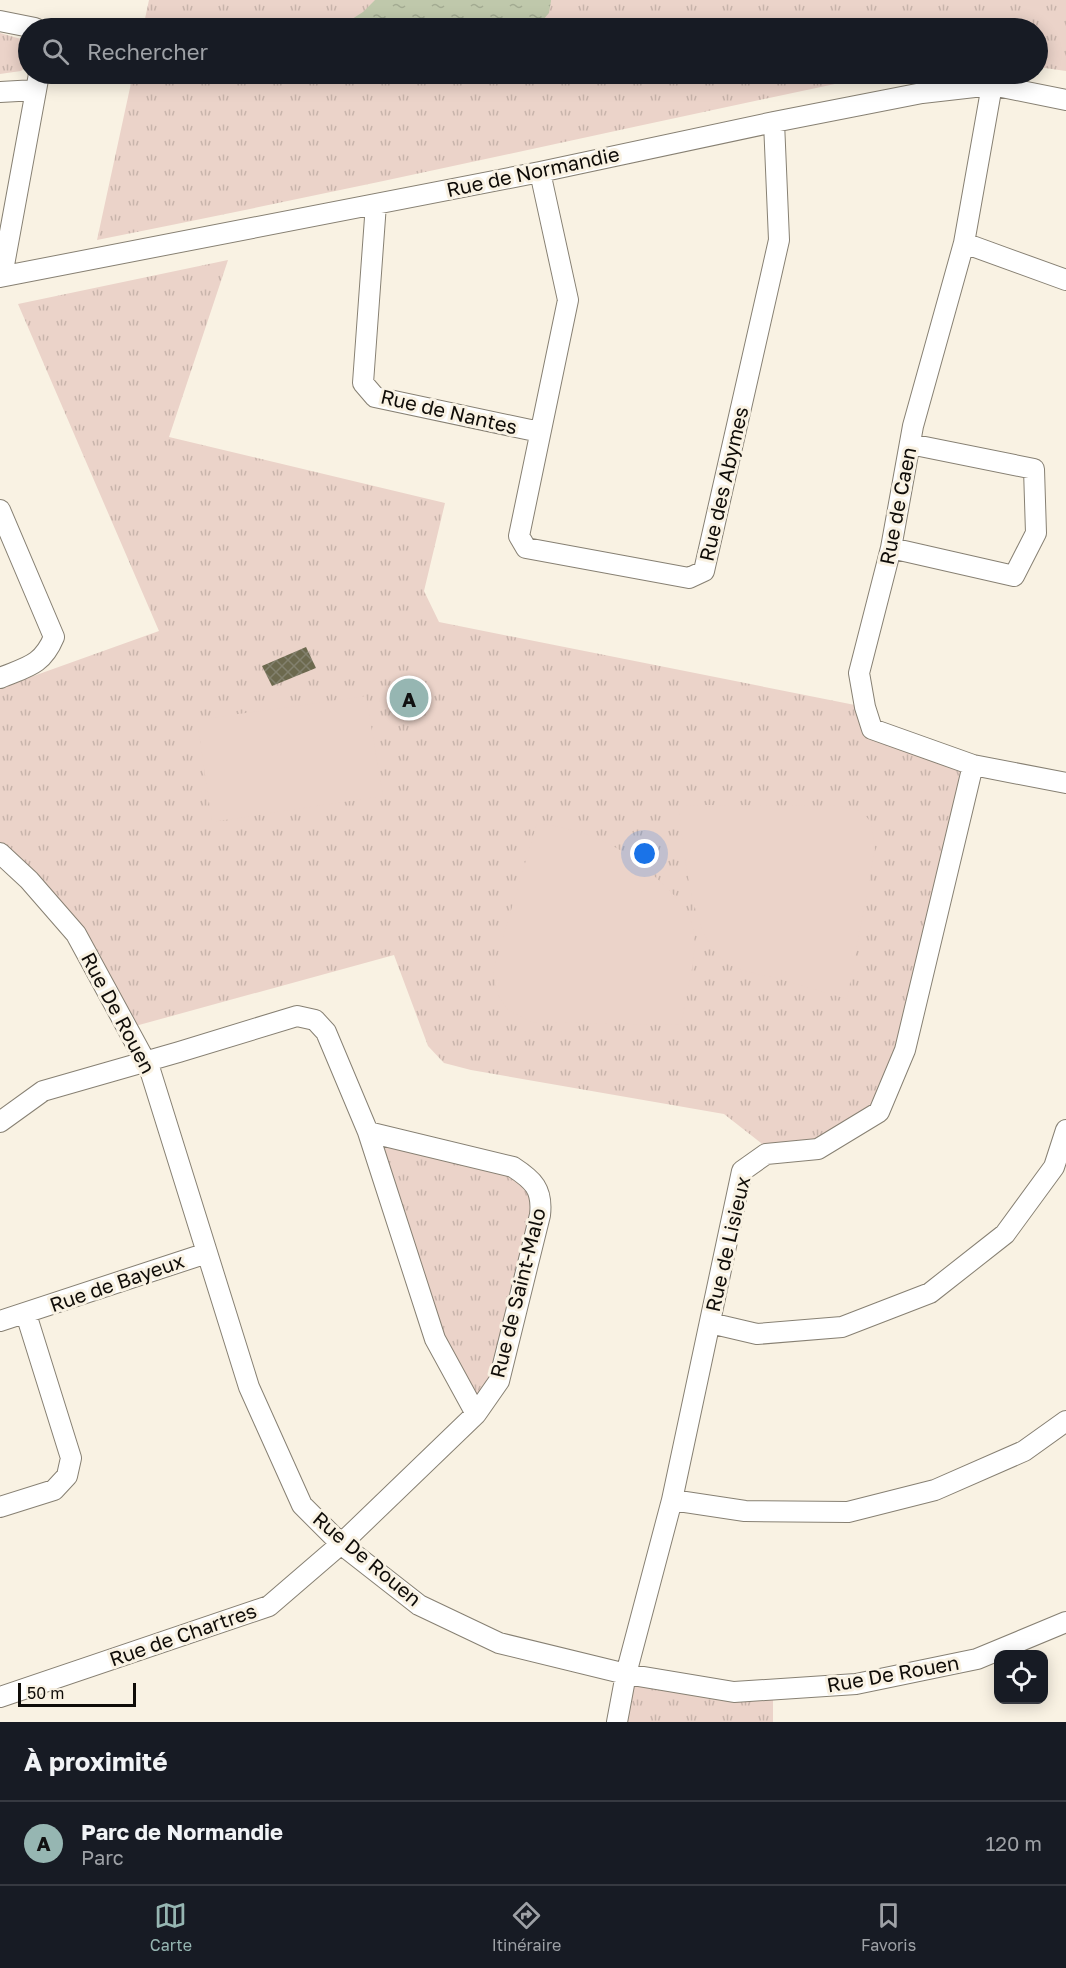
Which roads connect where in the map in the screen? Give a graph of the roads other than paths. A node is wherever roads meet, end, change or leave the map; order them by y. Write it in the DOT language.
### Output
graph roads {
  1 [pos="0,21"];
  2 [pos="18,25"];
  3 [pos="30,84"];
  4 [pos="37,84"];
  5 [pos="992,86"];
  6 [pos="0,92"];
  7 [pos="1066,100"];
  8 [pos="774,122"];
  9 [pos="540,172"];
  10 [pos="376,204"];
  11 [pos="964,243"];
  12 [pos="1,277"];
  13 [pos="1066,280"];
  14 [pos="540,432"];
  15 [pos="910,444"];
  16 [pos="0,510"];
  17 [pos="891,548"];
  18 [pos="0,678"];
  19 [pos="973,765"];
  20 [pos="1066,783"];
  21 [pos="1,856"];
  22 [pos="146,1062"];
  23 [pos="0,1122"];
  24 [pos="1066,1130"];
  25 [pos="368,1132"];
  26 [pos="207,1253"];
  27 [pos="26,1314"];
  28 [pos="0,1321"];
  29 [pos="710,1323"];
  30 [pos="476,1414"];
  31 [pos="1066,1421"];
  32 [pos="672,1500"];
  33 [pos="0,1507"];
  34 [pos="341,1544"];
  35 [pos="1066,1622"];
  36 [pos="626,1674"];
  37 [pos="0,1697"];
  38 [pos="617,1722"];
  1 -- 2 [label="street"];
  3 -- 6 [label="street"];
  4 -- 12 [label="street"];
  5 -- 7 [label="street, Rue de Normandie"];
  5 -- 8 [label="street, Rue de Normandie"];
  5 -- 11 [label="street, Rue de Caen"];
  8 -- 9 [label="street, Rue de Normandie"];
  8 -- 14 [label="street, Rue des Abymes"];
  9 -- 10 [label="street, Rue de Normandie"];
  9 -- 14 [label="street, Rue des Abymes"];
  10 -- 12 [label="street, Rue de Normandie"];
  10 -- 14 [label="street, Rue de Nantes"];
  11 -- 13 [label="street"];
  11 -- 15 [label="street, Rue de Caen"];
  15 -- 17 [label="street, Rue de Caen"];
  15 -- 17 [label="street"];
  16 -- 18 [label="street"];
  17 -- 19 [label="street, Rue de Caen"];
  19 -- 20 [label="street, Rue de Caen"];
  19 -- 29 [label="street, Rue de Lisieux"];
  21 -- 22 [label="street, Rue De Rouen"];
  22 -- 23 [label="street, Rue de Saint-Malo"];
  22 -- 25 [label="street, Rue de Saint-Malo"];
  22 -- 26 [label="street, Rue De Rouen"];
  24 -- 29 [label="street"];
  25 -- 30 [label="street, Rue de Saint-Malo"];
  25 -- 30 [label="street, Rue de Saint-Malo"];
  26 -- 27 [label="street, Rue de Bayeux"];
  26 -- 34 [label="street, Rue De Rouen"];
  27 -- 28 [label="street, Rue de Bayeux"];
  27 -- 33 [label="street, Rue de Bayeux"];
  29 -- 32 [label="street, Rue de Lisieux"];
  30 -- 34 [label="street, Rue de Chartres"];
  31 -- 32 [label="street"];
  32 -- 36 [label="street, Rue de Lisieux"];
  34 -- 36 [label="street, Rue De Rouen"];
  34 -- 37 [label="street, Rue de Chartres"];
  35 -- 36 [label="street, Rue De Rouen"];
  36 -- 38 [label="street, Rue de Lisieux"];
}
